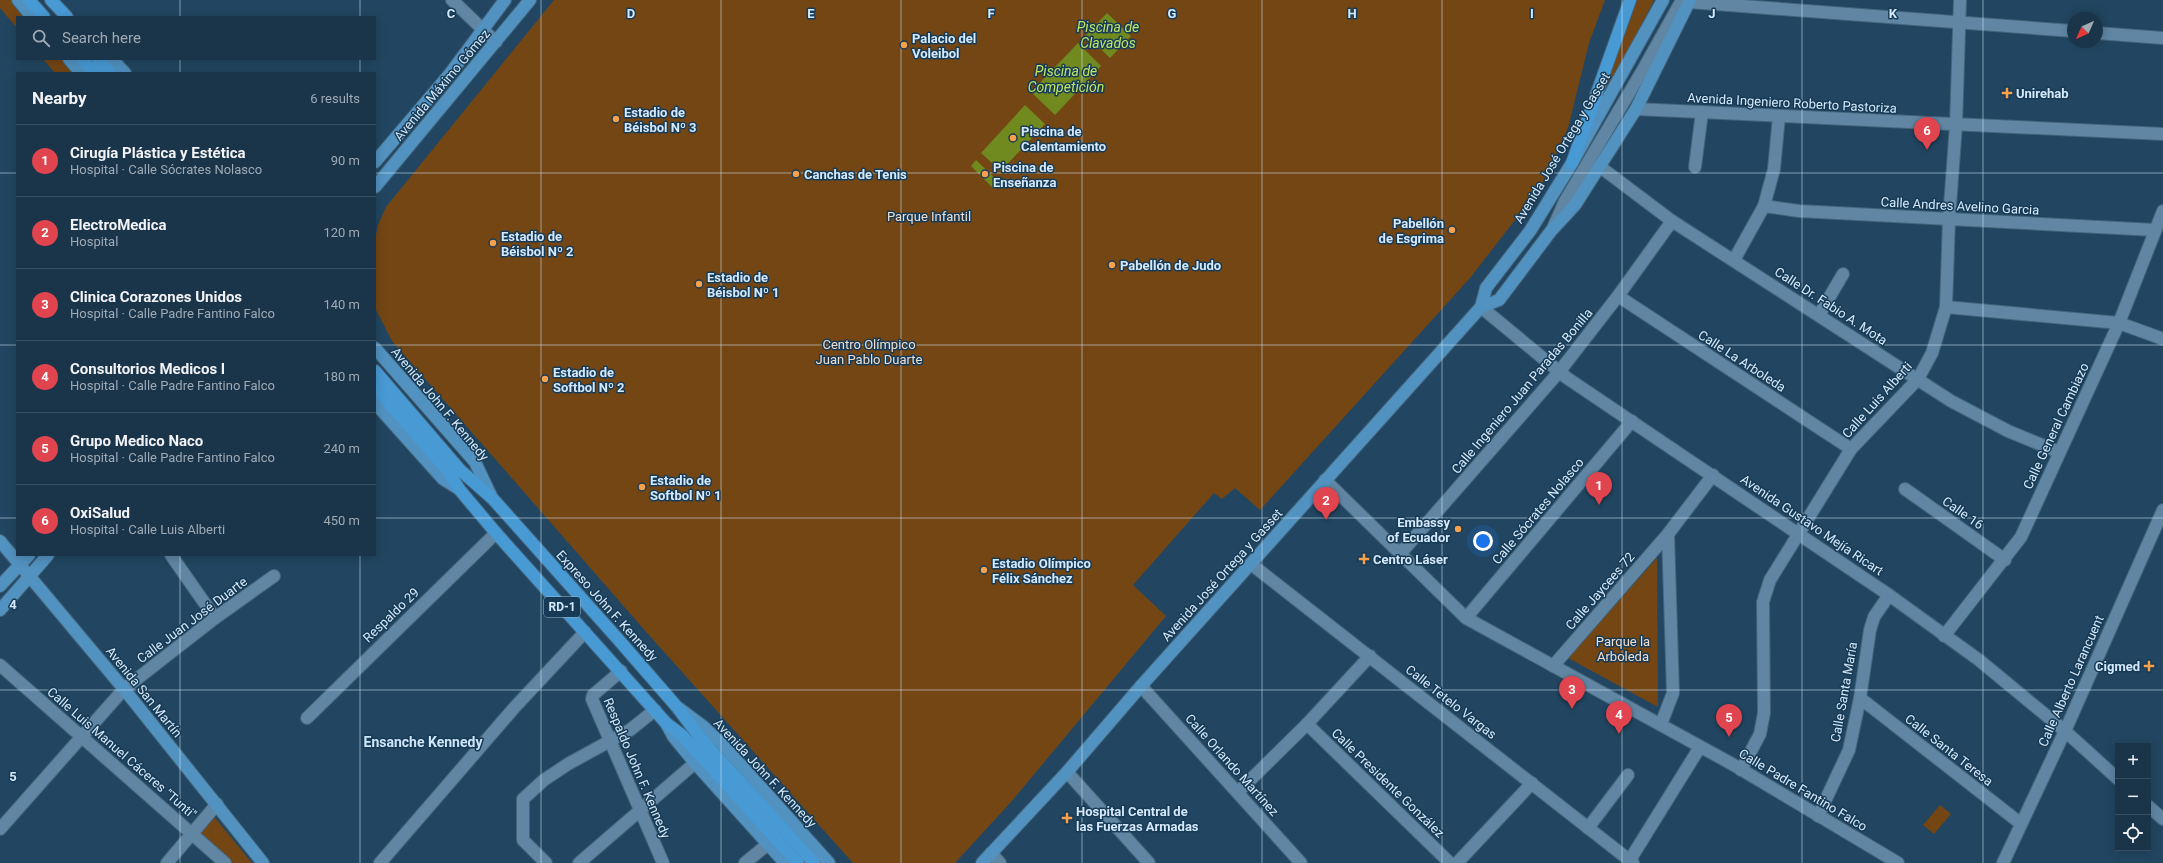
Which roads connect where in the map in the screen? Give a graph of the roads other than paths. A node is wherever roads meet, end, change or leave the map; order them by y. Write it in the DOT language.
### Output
graph roads {
  1 [pos="18,0"];
  2 [pos="29,0"];
  3 [pos="51,0"];
  4 [pos="452,0"];
  5 [pos="504,0"];
  6 [pos="530,0"];
  7 [pos="1630,0"];
  8 [pos="1664,0"];
  9 [pos="1960,0"];
  10 [pos="1687,1"];
  11 [pos="31,16"];
  12 [pos="43,16"];
  13 [pos="65,16"];
  14 [pos="1959,22"];
  15 [pos="482,29"];
  16 [pos="2067,31"];
  17 [pos="2103,33"];
  18 [pos="2163,38"];
  19 [pos="496,42"];
  20 [pos="70,60"];
  21 [pos="83,60"];
  22 [pos="99,60"];
  23 [pos="113,60"];
  24 [pos="80,72"];
  25 [pos="94,72"];
  26 [pos="109,72"];
  27 [pos="124,72"];
  28 [pos="1636,109"];
  29 [pos="1702,112"];
  30 [pos="1779,116"];
  31 [pos="1956,125"];
  32 [pos="2163,134"];
  33 [pos="376,161"];
  34 [pos="1572,163"];
  35 [pos="1599,166"];
  36 [pos="1695,167"];
  37 [pos="376,187"];
  38 [pos="1764,206"];
  39 [pos="2163,211"];
  40 [pos="1948,219"];
  41 [pos="1672,221"];
  42 [pos="2155,230"];
  43 [pos="1551,231"];
  44 [pos="1734,260"];
  45 [pos="1843,274"];
  46 [pos="1618,296"];
  47 [pos="1481,307"];
  48 [pos="1946,307"];
  49 [pos="1819,315"];
  50 [pos="2119,323"];
  51 [pos="2163,340"];
  52 [pos="376,350"];
  53 [pos="376,372"];
  54 [pos="1559,372"];
  55 [pos="1918,379"];
  56 [pos="376,388"];
  57 [pos="376,404"];
  58 [pos="1632,421"];
  59 [pos="1851,449"];
  60 [pos="2059,452"];
  61 [pos="1713,475"];
  62 [pos="1325,480"];
  63 [pos="460,489"];
  64 [pos="1906,490"];
  65 [pos="493,499"];
  66 [pos="2163,510"];
  67 [pos="496,533"];
  68 [pos="1668,534"];
  69 [pos="1799,534"];
  70 [pos="0,541"];
  71 [pos="1400,554"];
  72 [pos="28,556"];
  73 [pos="47,556"];
  74 [pos="172,556"];
  75 [pos="2005,560"];
  76 [pos="1251,564"];
  77 [pos="20,565"];
  78 [pos="29,576"];
  79 [pos="274,576"];
  80 [pos="0,586"];
  81 [pos="1889,595"];
  82 [pos="0,610"];
  83 [pos="215,618"];
  84 [pos="1466,618"];
  85 [pos="585,632"];
  86 [pos="1944,636"];
  87 [pos="1370,656"];
  88 [pos="0,665"];
  89 [pos="1553,666"];
  90 [pos="621,671"];
  91 [pos="1141,686"];
  92 [pos="124,689"];
  93 [pos="1860,698"];
  94 [pos="677,707"];
  95 [pos="655,710"];
  96 [pos="307,718"];
  97 [pos="666,723"];
  98 [pos="1307,724"];
  99 [pos="1661,724"];
  100 [pos="2065,731"];
  101 [pos="82,736"];
  102 [pos="610,742"];
  103 [pos="1700,747"];
  104 [pos="695,763"];
  105 [pos="1741,770"];
  106 [pos="1067,772"];
  107 [pos="1628,775"];
  108 [pos="2115,776"];
  109 [pos="1532,784"];
  110 [pos="1238,792"];
  111 [pos="217,804"];
  112 [pos="2151,809"];
  113 [pos="640,810"];
  114 [pos="1818,816"];
  115 [pos="2163,820"];
  116 [pos="2020,824"];
  117 [pos="773,826"];
  118 [pos="1588,828"];
  119 [pos="0,829"];
  120 [pos="192,832"];
  121 [pos="768,844"];
  122 [pos="985,860"];
  123 [pos="1630,862"];
  124 [pos="167,863"];
  125 [pos="224,863"];
  126 [pos="263,863"];
  127 [pos="380,863"];
  128 [pos="546,863"];
  129 [pos="579,863"];
  130 [pos="662,863"];
  131 [pos="745,863"];
  132 [pos="785,863"];
  133 [pos="798,863"];
  134 [pos="814,863"];
  135 [pos="828,863"];
  136 [pos="1000,863"];
  137 [pos="1149,863"];
  138 [pos="1301,863"];
  139 [pos="1450,863"];
  140 [pos="1458,863"];
  141 [pos="1898,863"];
  142 [pos="2003,863"];
  1 -- 11 [label="main road"];
  2 -- 12 [label="highway"];
  3 -- 13 [label="highway"];
  4 -- 15 [label="street"];
  5 -- 15 [label="main road, Avenida Máximo Gómez"];
  6 -- 19 [label="main road, Avenida Máximo Gómez"];
  7 -- 34 [label="highway"];
  8 -- 34 [label="main road, Avenida José Ortega y Gasset"];
  9 -- 14 [label="street, Calle Luis Alberti"];
  10 -- 14 [label="street"];
  10 -- 28 [label="main road, Avenida José Ortega y Gasset"];
  10 -- 43 [label="street"];
  14 -- 16 [label="street"];
  14 -- 31 [label="street, Calle Luis Alberti"];
  15 -- 19 [label="street"];
  15 -- 33 [label="main road, Avenida Máximo Gómez"];
  17 -- 18 [label="street"];
  19 -- 37 [label="main road, Avenida Máximo Gómez"];
  20 -- 24 [label="main road"];
  21 -- 25 [label="highway"];
  22 -- 26 [label="highway"];
  23 -- 27 [label="main road"];
  28 -- 29 [label="street, Avenida Ingeniero Roberto Pastoriza"];
  28 -- 35 [label="main road, Avenida José Ortega y Gasset"];
  29 -- 30 [label="street, Avenida Ingeniero Roberto Pastoriza"];
  29 -- 36 [label="street"];
  30 -- 31 [label="street, Avenida Ingeniero Roberto Pastoriza"];
  30 -- 38 [label="street"];
  31 -- 32 [label="street, Avenida Ingeniero Roberto Pastoriza"];
  31 -- 40 [label="street, Calle Luis Alberti"];
  34 -- 47 [label="main road, Avenida José Ortega y Gasset"];
  35 -- 41 [label="street, Calle Dr. Fabio A. Mota"];
  35 -- 43 [label="main road, Avenida José Ortega y Gasset"];
  38 -- 40 [label="street, Calle Andres Avelino Garcia"];
  38 -- 44 [label="street"];
  39 -- 42 [label="street, Calle General Cambiazo"];
  40 -- 42 [label="street, Calle Andres Avelino Garcia"];
  40 -- 48 [label="street, Calle Luis Alberti"];
  41 -- 44 [label="street, Calle Dr. Fabio A. Mota"];
  41 -- 46 [label="street, Calle Ingeniero Juan Paradas Bonilla"];
  42 -- 50 [label="street, Calle General Cambiazo"];
  43 -- 47 [label="main road, Avenida José Ortega y Gasset"];
  44 -- 49 [label="street, Calle Dr. Fabio A. Mota"];
  45 -- 49 [label="street"];
  46 -- 54 [label="street, Calle Ingeniero Juan Paradas Bonilla"];
  46 -- 59 [label="street, Calle La Arboleda"];
  47 -- 54 [label="street, Avenida Gustavo Mejía Ricart"];
  47 -- 62 [label="main road, Avenida José Ortega y Gasset"];
  48 -- 50 [label="street"];
  48 -- 55 [label="street, Calle Luis Alberti"];
  49 -- 55 [label="street, Calle Dr. Fabio A. Mota"];
  50 -- 51 [label="street"];
  50 -- 60 [label="street, Calle General Cambiazo"];
  52 -- 65 [label="main road, Avenida John F. Kennedy / RD-1"];
  53 -- 65 [label="highway, Expreso John F. Kennedy / RD-1"];
  54 -- 58 [label="street, Avenida Gustavo Mejía Ricart"];
  54 -- 71 [label="street, Calle Ingeniero Juan Paradas Bonilla"];
  55 -- 59 [label="street, Calle Luis Alberti"];
  55 -- 60 [label="street, Calle Dr. Fabio A. Mota"];
  56 -- 63 [label="highway, Expreso John F. Kennedy / RD-1"];
  57 -- 63 [label="main road, RD-1"];
  58 -- 61 [label="street, Avenida Gustavo Mejía Ricart"];
  58 -- 84 [label="street, Calle Sócrates Nolasco"];
  59 -- 69 [label="street, Calle Luis Alberti"];
  60 -- 75 [label="street, Calle General Cambiazo"];
  61 -- 68 [label="street, Calle Jaycees 72"];
  61 -- 69 [label="street, Avenida Gustavo Mejía Ricart"];
  62 -- 71 [label="street, Calle Padre Fantino Falco"];
  62 -- 76 [label="main road, Avenida José Ortega y Gasset"];
  63 -- 67 [label="highway, Expreso John F. Kennedy / RD-1"];
  64 -- 75 [label="street, Calle 16"];
  65 -- 94 [label="highway, Expreso John F. Kennedy / RD-1"];
  66 -- 100 [label="street, Calle Alberto Larancuent"];
  67 -- 85 [label="highway, Expreso John F. Kennedy / RD-1"];
  67 -- 96 [label="street, Respaldo 29"];
  68 -- 89 [label="street, Calle Jaycees 72"];
  68 -- 99 [label="street"];
  69 -- 81 [label="street, Avenida Gustavo Mejía Ricart"];
  69 -- 105 [label="street, Calle Luis Alberti"];
  70 -- 77 [label="main road, Avenida San Martín"];
  71 -- 84 [label="street, Calle Padre Fantino Falco"];
  72 -- 77 [label="main road"];
  73 -- 78 [label="main road"];
  74 -- 83 [label="street"];
  75 -- 86 [label="street, Calle General Cambiazo"];
  76 -- 87 [label="street, Calle Tetelo Vargas"];
  76 -- 91 [label="main road, Avenida José Ortega y Gasset"];
  77 -- 78 [label="main road, Avenida San Martín"];
  77 -- 80 [label="main road"];
  78 -- 82 [label="main road"];
  78 -- 92 [label="main road, Avenida San Martín"];
  79 -- 83 [label="street, Calle Juan José Duarte"];
  81 -- 86 [label="street, Avenida Gustavo Mejía Ricart"];
  81 -- 93 [label="street, Calle Santa María"];
  83 -- 92 [label="street, Calle Juan José Duarte"];
  84 -- 89 [label="street, Calle Padre Fantino Falco"];
  85 -- 90 [label="highway, Expreso John F. Kennedy / RD-1"];
  85 -- 127 [label="street"];
  86 -- 100 [label="street, Avenida Gustavo Mejía Ricart"];
  87 -- 98 [label="street"];
  87 -- 109 [label="street, Calle Tetelo Vargas"];
  88 -- 101 [label="street, Calle Luis Manuel Cáceres \"Tunti\""];
  89 -- 99 [label="street, Calle Padre Fantino Falco"];
  90 -- 95 [label="highway, Expreso John F. Kennedy / RD-1"];
  90 -- 102 [label="street, Respaldo John F. Kennedy"];
  91 -- 106 [label="main road, Avenida José Ortega y Gasset"];
  91 -- 110 [label="street, Calle Orlando Martínez"];
  92 -- 101 [label="street, Calle Juan José Duarte"];
  92 -- 111 [label="main road, Avenida San Martín"];
  93 -- 114 [label="street, Calle Santa María"];
  93 -- 116 [label="street, Calle Santa Teresa"];
  94 -- 117 [label="highway, Expreso John F. Kennedy / RD-1"];
  94 -- 135 [label="main road, Avenida John F. Kennedy / RD-1"];
  95 -- 97 [label="highway, Expreso John F. Kennedy / RD-1"];
  95 -- 102 [label="street"];
  97 -- 104 [label="main road, RD-1"];
  97 -- 117 [label="highway, Expreso John F. Kennedy / RD-1"];
  98 -- 110 [label="street"];
  98 -- 139 [label="street, Calle Presidente González"];
  99 -- 103 [label="street, Calle Padre Fantino Falco"];
  100 -- 108 [label="street, Avenida Gustavo Mejía Ricart"];
  100 -- 116 [label="street, Calle Alberto Larancuent"];
  101 -- 119 [label="street, Calle Juan José Duarte"];
  101 -- 120 [label="street, Calle Luis Manuel Cáceres \"Tunti\""];
  102 -- 113 [label="street, Respaldo John F. Kennedy"];
  102 -- 128 [label="street"];
  103 -- 105 [label="street, Calle Padre Fantino Falco"];
  103 -- 123 [label="street"];
  104 -- 113 [label="street"];
  104 -- 121 [label="main road, RD-1"];
  105 -- 114 [label="street, Calle Padre Fantino Falco"];
  106 -- 122 [label="main road, Avenida José Ortega y Gasset"];
  106 -- 137 [label="street"];
  107 -- 118 [label="street"];
  109 -- 118 [label="street, Calle Tetelo Vargas"];
  109 -- 140 [label="street"];
  110 -- 138 [label="street, Calle Orlando Martínez"];
  111 -- 120 [label="street"];
  111 -- 126 [label="main road, Avenida San Martín"];
  112 -- 115 [label="street"];
  113 -- 129 [label="street"];
  113 -- 130 [label="street, Respaldo John F. Kennedy"];
  114 -- 141 [label="street, Calle Padre Fantino Falco"];
  116 -- 142 [label="street, Calle Alberto Larancuent"];
  117 -- 133 [label="highway, Expreso John F. Kennedy / RD-1"];
  117 -- 134 [label="highway, Expreso John F. Kennedy / RD-1"];
  118 -- 123 [label="street, Calle Tetelo Vargas"];
  120 -- 124 [label="street"];
  120 -- 125 [label="street, Calle Luis Manuel Cáceres \"Tunti\""];
  121 -- 131 [label="street"];
  121 -- 132 [label="main road, RD-1"];
  122 -- 136 [label="street"];
}
